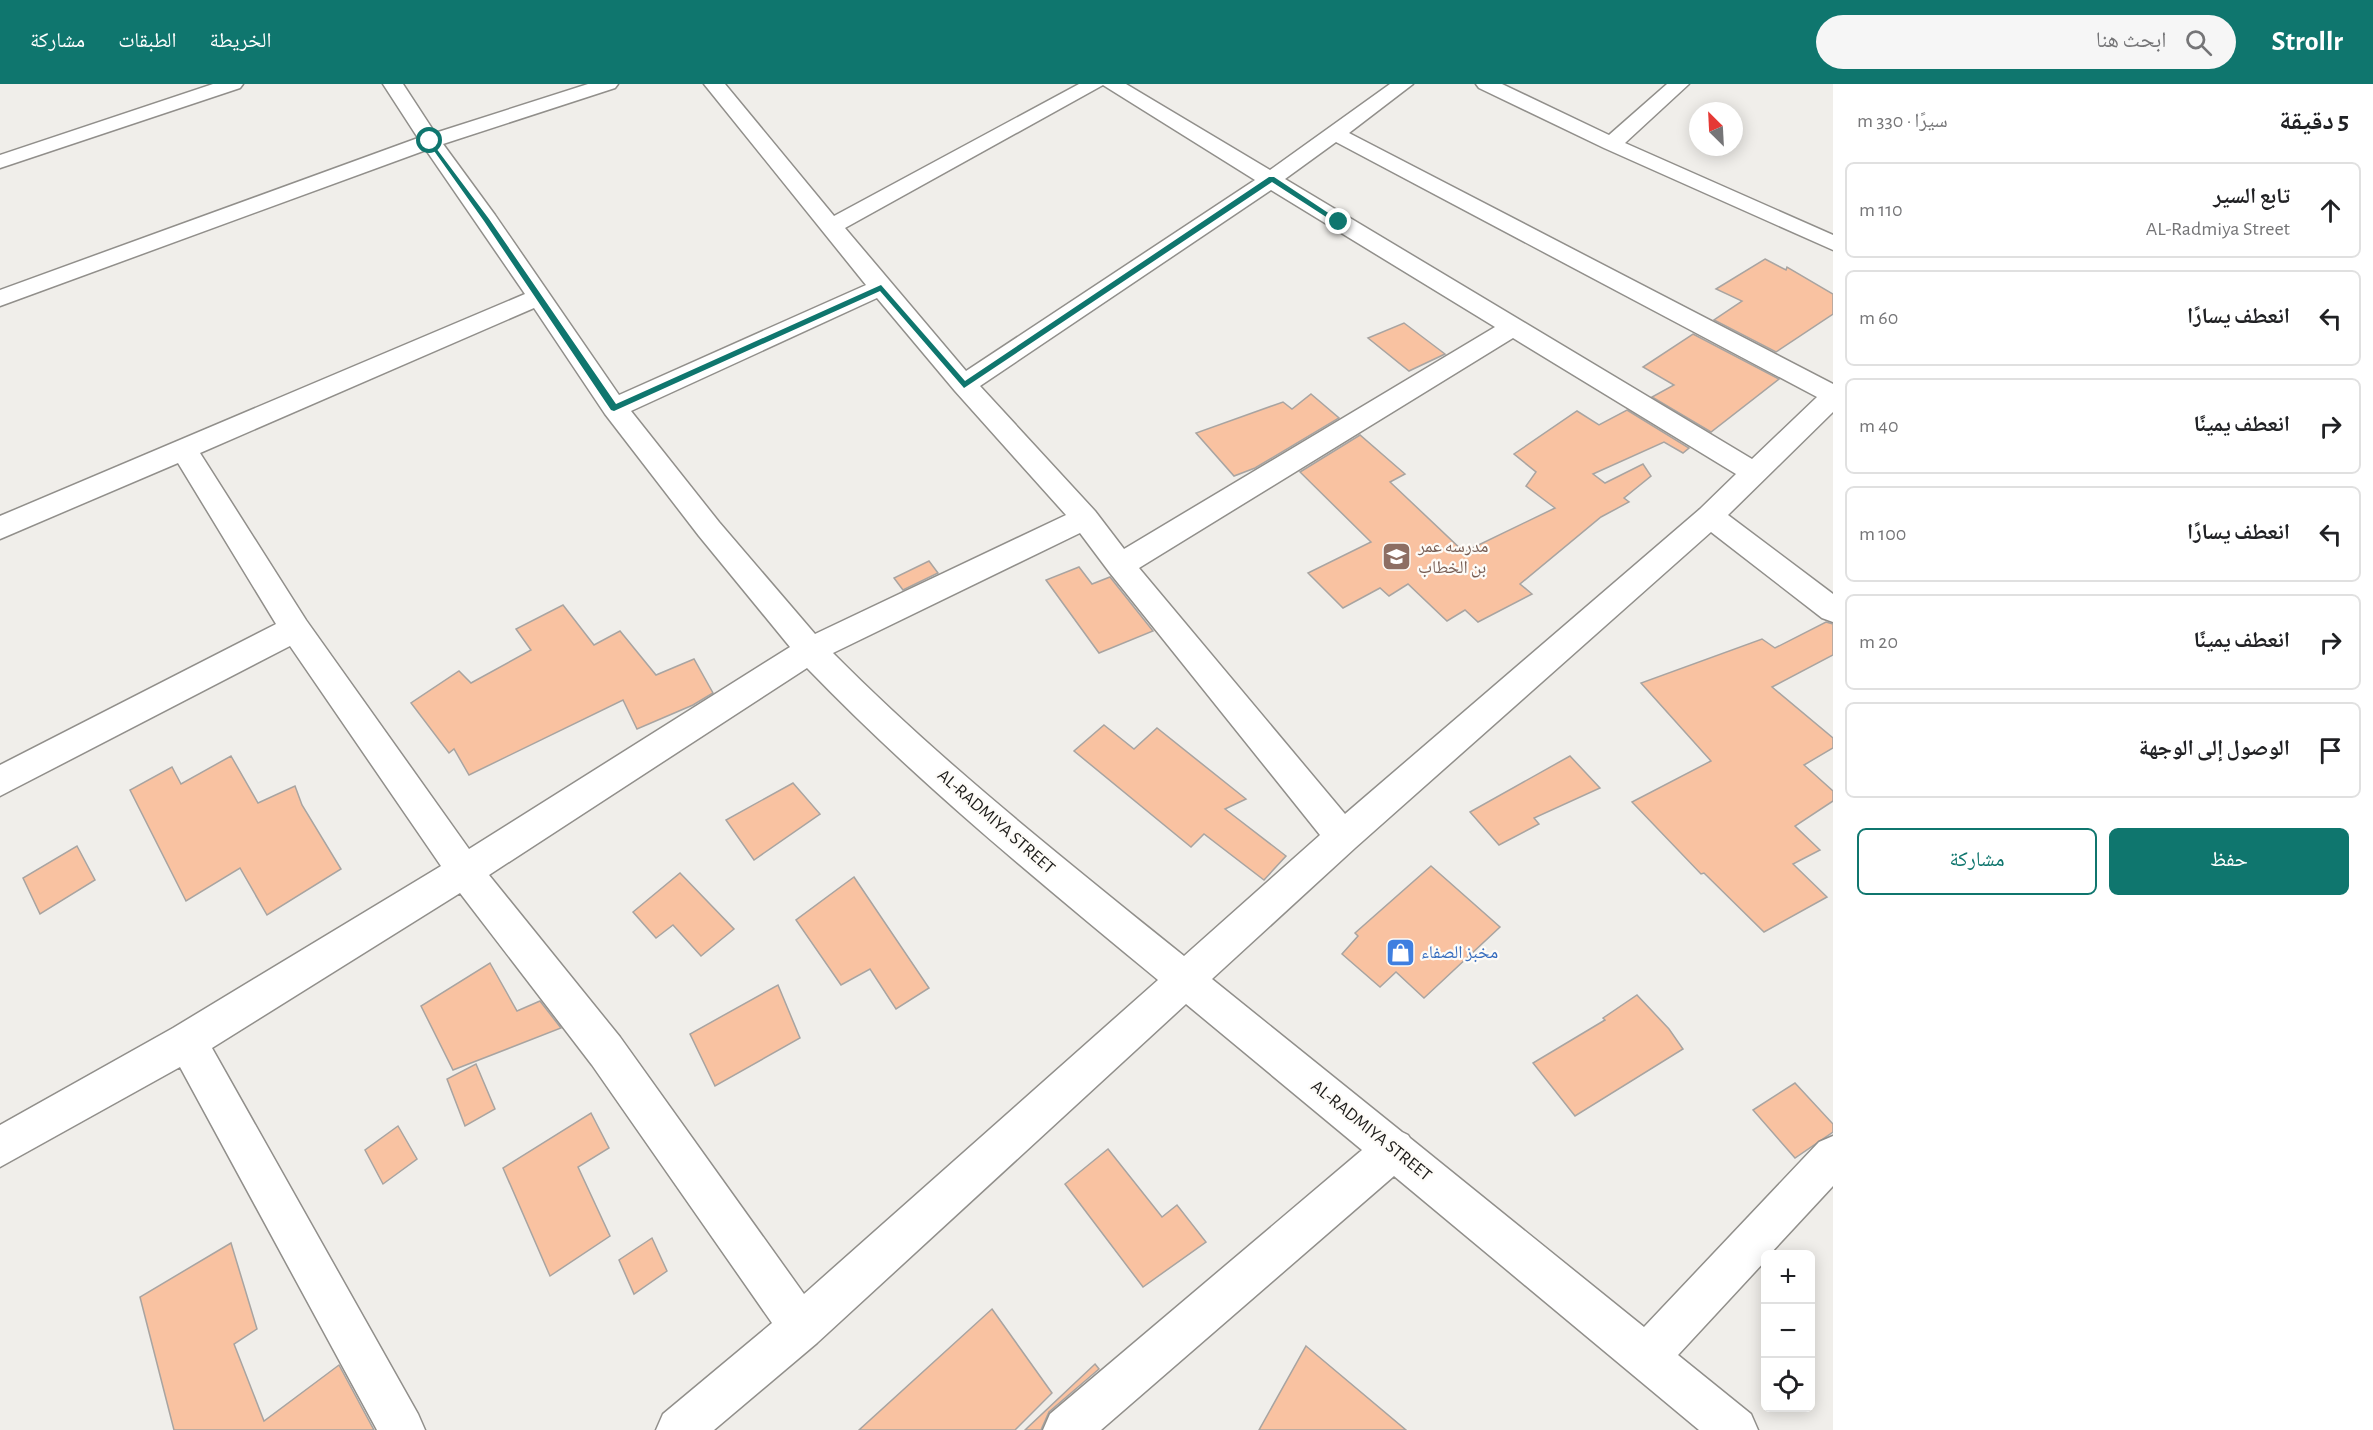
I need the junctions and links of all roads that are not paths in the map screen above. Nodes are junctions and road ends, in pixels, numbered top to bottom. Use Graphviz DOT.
graph roads {
  1 [pos="233,84"];
  2 [pos="393,84"];
  3 [pos="608,84"];
  4 [pos="714,84"];
  5 [pos="1094,84"];
  6 [pos="1112,84"];
  7 [pos="1403,84"];
  8 [pos="1486,84"];
  9 [pos="1679,84"];
  10 [pos="1336,134"];
  11 [pos="430,141"];
  12 [pos="1611,144"];
  13 [pos="0,162"];
  14 [pos="1272,179"];
  15 [pos="830,227"];
  16 [pos="1833,243"];
  17 [pos="881,287"];
  18 [pos="539,297"];
  19 [pos="0,298"];
  20 [pos="1515,326"];
  21 [pos="964,386"];
  22 [pos="1833,396"];
  23 [pos="614,408"];
  24 [pos="183,449"];
  25 [pos="1755,473"];
  26 [pos="1710,516"];
  27 [pos="1084,518"];
  28 [pos="0,528"];
  29 [pos="1120,566"];
  30 [pos="1833,610"];
  31 [pos="295,629"];
  32 [pos="810,650"];
  33 [pos="0,781"];
  34 [pos="1343,837"];
  35 [pos="464,871"];
  36 [pos="1185,980"];
  37 [pos="188,1042"];
  38 [pos="0,1147"];
  39 [pos="1394,1149"];
  40 [pos="1833,1156"];
  41 [pos="801,1327"];
  42 [pos="1647,1356"];
  43 [pos="402,1430"];
  44 [pos="679,1430"];
  45 [pos="1066,1430"];
  46 [pos="1735,1430"];
  1 -- 13 [label="street"];
  2 -- 11 [label="street, AL-RADMIYA STREET"];
  3 -- 11 [label="street"];
  4 -- 15 [label="street"];
  5 -- 15 [label="street"];
  6 -- 14 [label="street"];
  7 -- 10 [label="street"];
  8 -- 12 [label="street"];
  9 -- 12 [label="street"];
  10 -- 14 [label="street"];
  10 -- 22 [label="street"];
  11 -- 18 [label="street, AL-RADMIYA STREET"];
  11 -- 19 [label="street"];
  12 -- 16 [label="street"];
  14 -- 20 [label="street"];
  14 -- 21 [label="street"];
  15 -- 17 [label="street"];
  17 -- 21 [label="street"];
  17 -- 23 [label="street"];
  18 -- 23 [label="street, AL-RADMIYA STREET"];
  18 -- 24 [label="street"];
  20 -- 25 [label="street"];
  20 -- 29 [label="street"];
  21 -- 27 [label="street"];
  22 -- 25 [label="street"];
  23 -- 32 [label="street, AL-RADMIYA STREET"];
  24 -- 28 [label="street"];
  24 -- 31 [label="street"];
  25 -- 26 [label="street"];
  26 -- 30 [label="street"];
  26 -- 34 [label="street"];
  27 -- 29 [label="street"];
  27 -- 32 [label="street"];
  29 -- 34 [label="street"];
  31 -- 33 [label="street"];
  31 -- 35 [label="street"];
  32 -- 35 [label="street"];
  32 -- 36 [label="street, AL-RADMIYA STREET"];
  34 -- 36 [label="street"];
  35 -- 37 [label="street"];
  35 -- 41 [label="street"];
  36 -- 39 [label="street, AL-RADMIYA STREET"];
  36 -- 41 [label="street"];
  37 -- 38 [label="street"];
  37 -- 43 [label="street"];
  39 -- 42 [label="street, AL-RADMIYA STREET"];
  39 -- 45 [label="street"];
  40 -- 42 [label="street"];
  41 -- 44 [label="street"];
  42 -- 46 [label="street, AL-RADMIYA STREET"];
}
